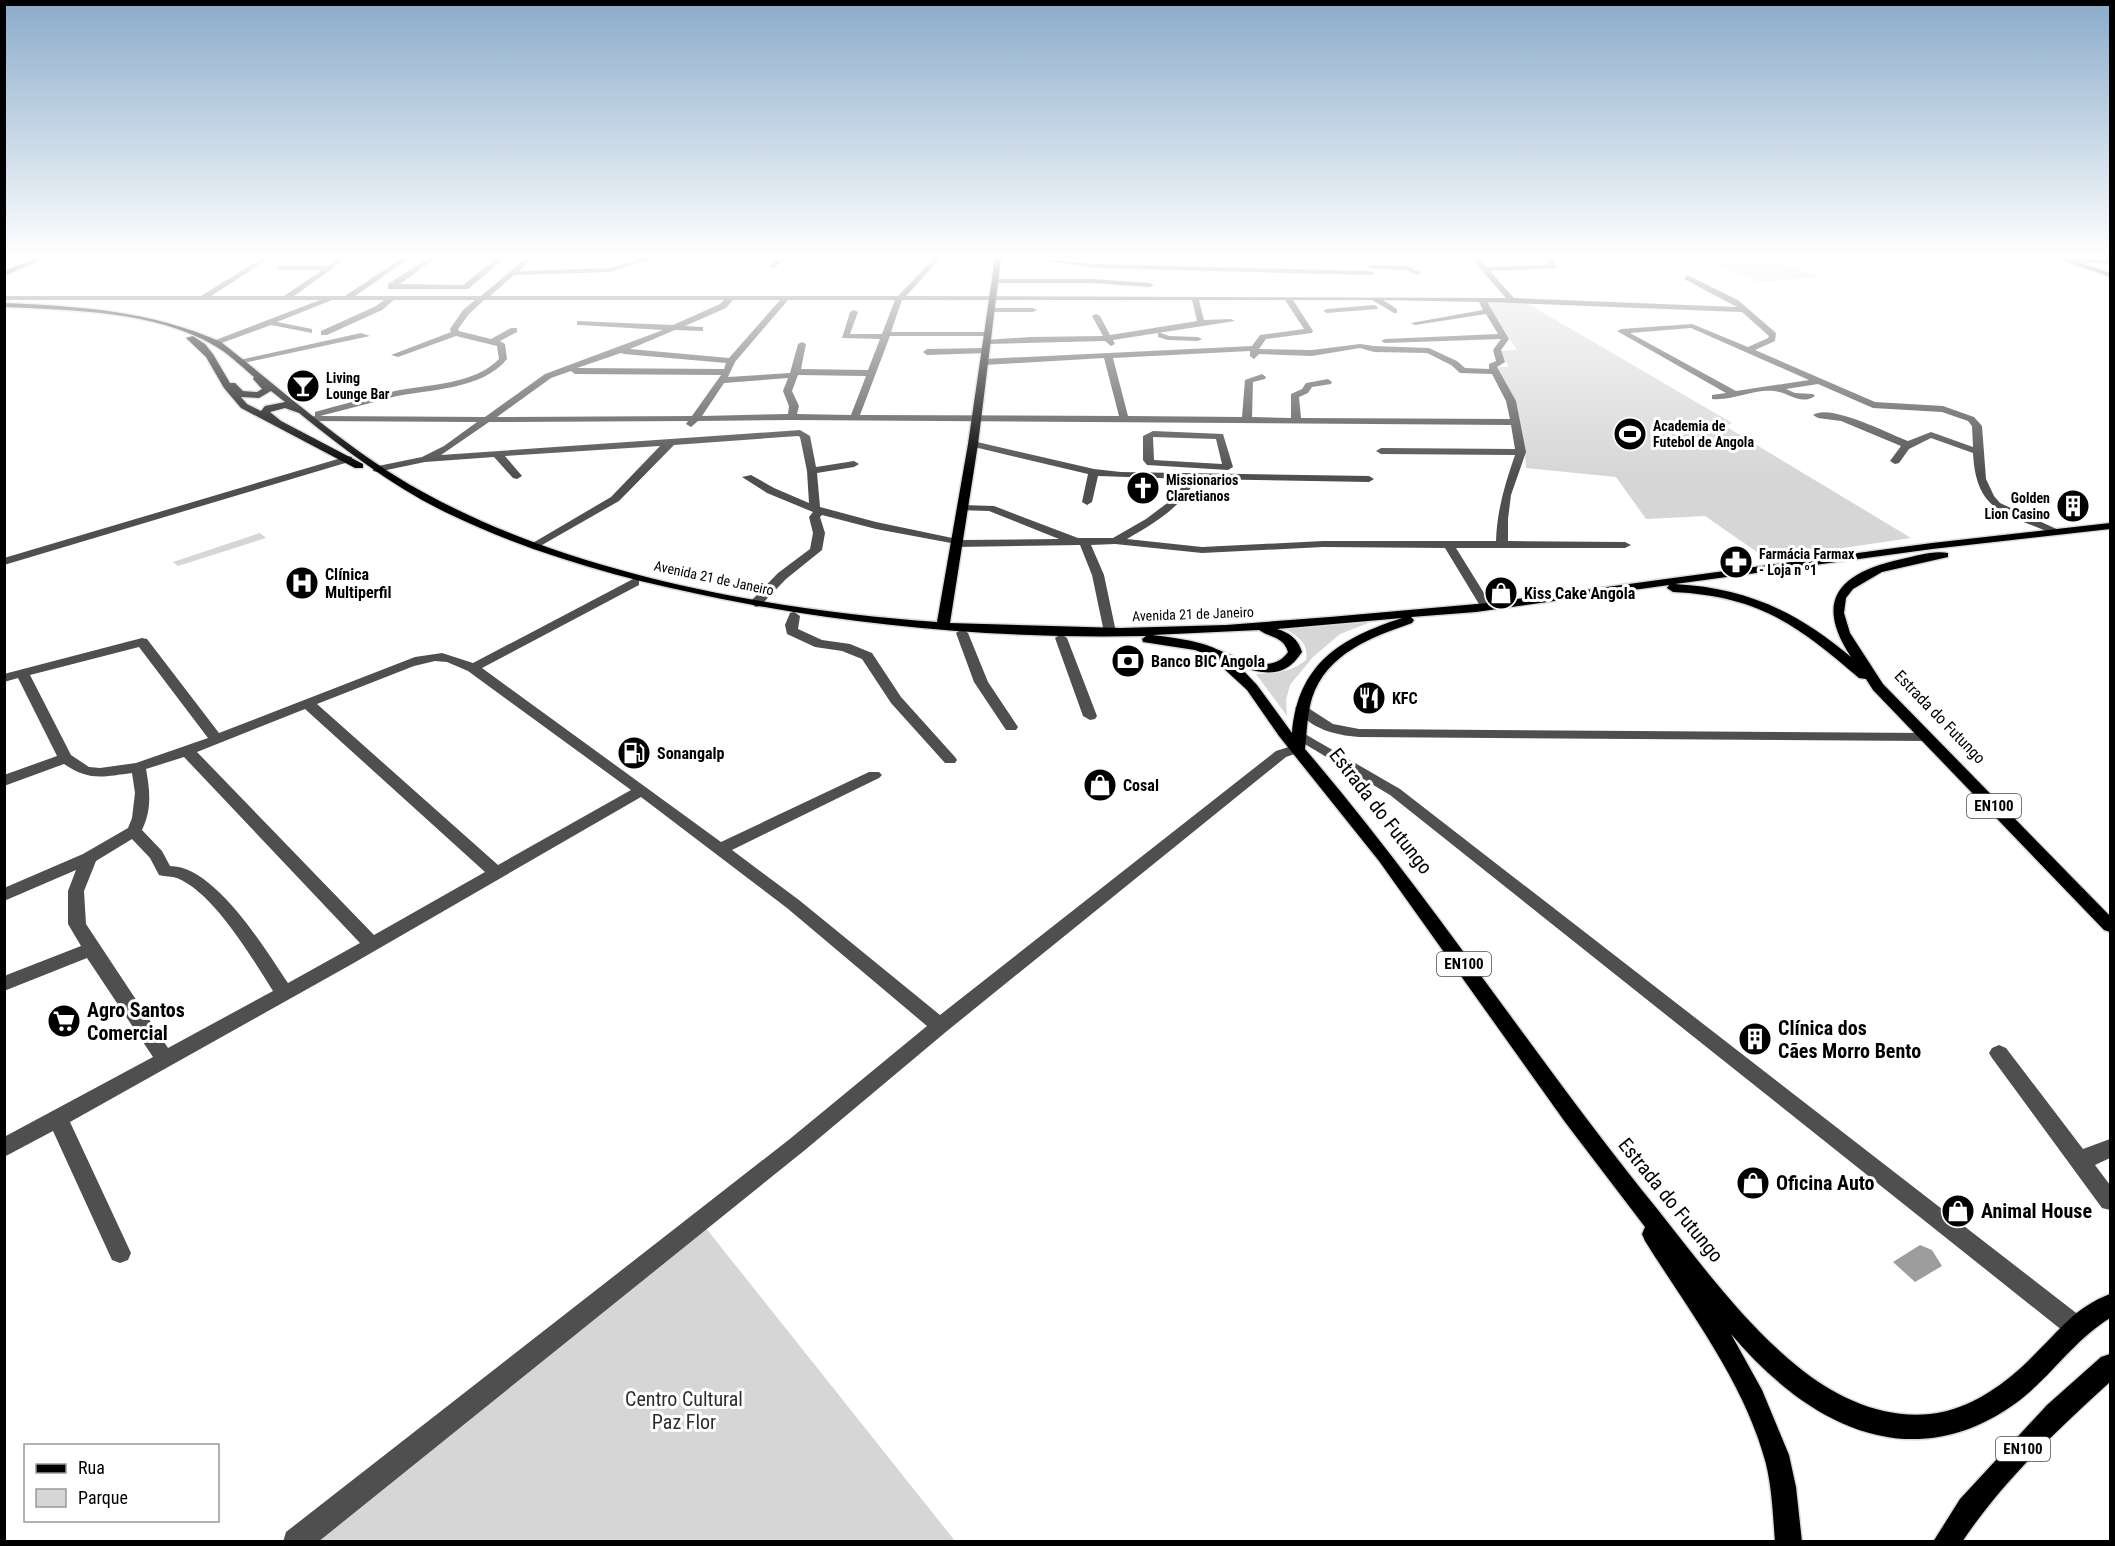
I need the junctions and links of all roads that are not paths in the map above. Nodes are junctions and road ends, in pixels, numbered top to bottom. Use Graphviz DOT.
graph roads {
  1 [pos="170,330"];
  2 [pos="177,330"];
  3 [pos="252,330"];
  4 [pos="305,330"];
  5 [pos="330,330"];
  6 [pos="514,330"];
  7 [pos="668,330"];
  8 [pos="757,330"];
  9 [pos="847,330"];
  10 [pos="888,330"];
  11 [pos="989,330"];
  12 [pos="1104,330"];
  13 [pos="1132,330"];
  14 [pos="1161,330"];
  15 [pos="1308,330"];
  16 [pos="1500,330"];
  17 [pos="1633,330"];
  18 [pos="1701,330"];
  19 [pos="1766,330"];
  20 [pos="309,331"];
  21 [pos="1157,331"];
  22 [pos="324,333"];
  23 [pos="455,333"];
  24 [pos="1134,334"];
  25 [pos="366,336"];
  26 [pos="886,336"];
  27 [pos="1504,336"];
  28 [pos="1109,338"];
  29 [pos="1198,339"];
  30 [pos="492,342"];
  31 [pos="216,343"];
  32 [pos="801,344"];
  33 [pos="987,348"];
  34 [pos="1369,348"];
  35 [pos="621,350"];
  36 [pos="1746,351"];
  37 [pos="927,352"];
  38 [pos="1255,352"];
  39 [pos="395,355"];
  40 [pos="1111,356"];
  41 [pos="731,361"];
  42 [pos="240,362"];
  43 [pos="218,369"];
  44 [pos="564,371"];
  45 [pos="1496,372"];
  46 [pos="870,373"];
  47 [pos="794,374"];
  48 [pos="725,376"];
  49 [pos="1262,377"];
  50 [pos="1328,382"];
  51 [pos="1816,382"];
  52 [pos="1776,388"];
  53 [pos="1735,394"];
  54 [pos="1810,396"];
  55 [pos="1715,397"];
  56 [pos="1338,407"];
  57 [pos="1818,414"];
  58 [pos="311,417"];
  59 [pos="792,417"];
  60 [pos="485,418"];
  61 [pos="695,418"];
  62 [pos="854,419"];
  63 [pos="975,419"];
  64 [pos="1124,420"];
  65 [pos="1186,420"];
  66 [pos="1247,420"];
  67 [pos="1296,420"];
  68 [pos="1340,420"];
  69 [pos="1516,422"];
  70 [pos="1184,434"];
  71 [pos="676,441"];
  72 [pos="972,444"];
  73 [pos="1908,444"];
  74 [pos="331,450"];
  75 [pos="1381,451"];
  76 [pos="1521,452"];
  77 [pos="1979,452"];
  78 [pos="348,453"];
  79 [pos="497,454"];
  80 [pos="425,459"];
  81 [pos="1895,461"];
  82 [pos="854,464"];
  83 [pos="377,469"];
  84 [pos="813,471"];
  85 [pos="1094,472"];
  86 [pos="517,476"];
  87 [pos="747,477"];
  88 [pos="1192,478"];
  89 [pos="1369,479"];
  90 [pos="1087,502"];
  91 [pos="962,508"];
  92 [pos="817,509"];
  93 [pos="2110,526"];
  94 [pos="2057,532"];
  95 [pos="2110,534"];
  96 [pos="1115,541"];
  97 [pos="956,543"];
  98 [pos="1081,543"];
  99 [pos="1448,544"];
  100 [pos="1502,544"];
  101 [pos="1625,545"];
  102 [pos="535,546"];
  103 [pos="4,562"];
  104 [pos="634,582"];
  105 [pos="1560,597"];
  106 [pos="756,603"];
  107 [pos="1486,606"];
  108 [pos="794,616"];
  109 [pos="943,626"];
  110 [pos="1110,632"];
  111 [pos="962,633"];
  112 [pos="1181,637"];
  113 [pos="1061,638"];
  114 [pos="473,668"];
  115 [pos="22,673"];
  116 [pos="4,678"];
  117 [pos="1878,687"];
  118 [pos="307,703"];
  119 [pos="1302,708"];
  120 [pos="1090,716"];
  121 [pos="1011,728"];
  122 [pos="1927,736"];
  123 [pos="216,739"];
  124 [pos="1298,741"];
  125 [pos="187,751"];
  126 [pos="65,758"];
  127 [pos="950,760"];
  128 [pos="138,767"];
  129 [pos="874,775"];
  130 [pos="4,781"];
  131 [pos="642,790"];
  132 [pos="134,831"];
  133 [pos="720,849"];
  134 [pos="89,858"];
  135 [pos="495,872"];
  136 [pos="4,895"];
  137 [pos="2110,926"];
  138 [pos="372,944"];
  139 [pos="91,949"];
  140 [pos="4,984"];
  141 [pos="284,992"];
  142 [pos="939,1026"];
  143 [pos="1999,1053"];
  144 [pos="164,1058"];
  145 [pos="58,1119"];
  146 [pos="4,1148"];
  147 [pos="2110,1148"];
  148 [pos="2079,1158"];
  149 [pos="1623,1185"];
  150 [pos="2110,1201"];
  151 [pos="120,1253"];
  152 [pos="2110,1305"];
  153 [pos="2076,1327"];
  154 [pos="2107,1375"];
  155 [pos="296,1542"];
  156 [pos="1789,1542"];
  157 [pos="1946,1542"];
  1 -- 43 [label="main road, Avenida 21 de Janeiro"];
  2 -- 31 [label="main road, Avenida 21 de Janeiro"];
  3 -- 31 [label="street"];
  4 -- 20 [label="street"];
  5 -- 22 [label="street"];
  6 -- 30 [label="street"];
  7 -- 35 [label="street"];
  8 -- 41 [label="street"];
  9 -- 26 [label="street"];
  10 -- 26 [label="street"];
  11 -- 33 [label="main road"];
  12 -- 28 [label="street"];
  13 -- 24 [label="street"];
  14 -- 21 [label="street"];
  15 -- 38 [label="street"];
  16 -- 27 [label="street"];
  17 -- 53 [label="street"];
  18 -- 36 [label="street"];
  19 -- 36 [label="street"];
  21 -- 24 [label="street"];
  21 -- 29 [label="street"];
  23 -- 30 [label="street"];
  23 -- 39 [label="street"];
  24 -- 28 [label="street"];
  25 -- 42 [label="street"];
  26 -- 33 [label="street"];
  26 -- 46 [label="street"];
  27 -- 34 [label="street"];
  27 -- 45 [label="street"];
  28 -- 33 [label="street"];
  28 -- 40 [label="street"];
  30 -- 58 [label="street"];
  31 -- 42 [label="main road, Avenida 21 de Janeiro"];
  32 -- 47 [label="street"];
  33 -- 37 [label="street"];
  33 -- 40 [label="street"];
  33 -- 63 [label="main road"];
  34 -- 38 [label="street"];
  34 -- 45 [label="street"];
  35 -- 41 [label="street"];
  35 -- 44 [label="street"];
  36 -- 51 [label="street"];
  38 -- 40 [label="street"];
  40 -- 64 [label="street"];
  41 -- 48 [label="street"];
  42 -- 43 [label="main road"];
  42 -- 58 [label="main road, Avenida 21 de Janeiro"];
  43 -- 74 [label="main road, Avenida 21 de Janeiro"];
  44 -- 48 [label="street"];
  44 -- 60 [label="street"];
  45 -- 69 [label="street"];
  46 -- 47 [label="street"];
  46 -- 62 [label="street"];
  47 -- 48 [label="street"];
  47 -- 59 [label="street"];
  48 -- 61 [label="street"];
  49 -- 66 [label="street"];
  50 -- 67 [label="street"];
  51 -- 52 [label="street"];
  51 -- 77 [label="street"];
  52 -- 53 [label="street"];
  52 -- 54 [label="street"];
  53 -- 55 [label="street"];
  56 -- 68 [label="street"];
  57 -- 73 [label="street"];
  58 -- 60 [label="street"];
  58 -- 78 [label="main road, Avenida 21 de Janeiro"];
  59 -- 61 [label="street"];
  59 -- 62 [label="street"];
  60 -- 61 [label="street"];
  60 -- 80 [label="street"];
  61 -- 71 [label="street"];
  62 -- 63 [label="street"];
  63 -- 64 [label="street"];
  63 -- 72 [label="main road"];
  64 -- 65 [label="street"];
  65 -- 66 [label="street"];
  65 -- 70 [label="street"];
  66 -- 67 [label="street"];
  67 -- 68 [label="street"];
  68 -- 69 [label="street"];
  69 -- 76 [label="street"];
  70 -- 70 [label="street"];
  71 -- 79 [label="street"];
  71 -- 84 [label="street"];
  71 -- 102 [label="street"];
  72 -- 85 [label="street"];
  72 -- 91 [label="main road"];
  73 -- 77 [label="street"];
  73 -- 81 [label="street"];
  74 -- 78 [label="main road, Avenida 21 de Janeiro"];
  74 -- 78 [label="main road"];
  75 -- 76 [label="street"];
  76 -- 100 [label="street"];
  77 -- 94 [label="street"];
  78 -- 83 [label="main road, Avenida 21 de Janeiro"];
  78 -- 103 [label="street"];
  78 -- 104 [label="main road, Avenida 21 de Janeiro"];
  79 -- 80 [label="street"];
  79 -- 86 [label="street"];
  80 -- 83 [label="street"];
  82 -- 84 [label="street"];
  83 -- 102 [label="main road, Avenida 21 de Janeiro"];
  84 -- 92 [label="street"];
  85 -- 88 [label="street"];
  85 -- 90 [label="street"];
  87 -- 92 [label="street"];
  88 -- 89 [label="street"];
  88 -- 96 [label="street"];
  91 -- 97 [label="main road"];
  91 -- 98 [label="street"];
  92 -- 97 [label="street"];
  92 -- 106 [label="street"];
  93 -- 94 [label="main road"];
  94 -- 105 [label="main road"];
  95 -- 117 [label="main road, Estrada do Futungo / EN100"];
  96 -- 98 [label="street"];
  96 -- 99 [label="street"];
  97 -- 98 [label="street"];
  97 -- 109 [label="main road"];
  98 -- 110 [label="street"];
  99 -- 100 [label="street"];
  99 -- 107 [label="street"];
  100 -- 101 [label="street"];
  102 -- 106 [label="main road, Avenida 21 de Janeiro"];
  104 -- 108 [label="main road, Avenida 21 de Janeiro"];
  104 -- 114 [label="street"];
  105 -- 107 [label="main road"];
  105 -- 117 [label="main road"];
  106 -- 109 [label="main road, Avenida 21 de Janeiro"];
  107 -- 112 [label="main road, Avenida 21 de Janeiro"];
  107 -- 119 [label="main road"];
  108 -- 111 [label="main road, Avenida 21 de Janeiro"];
  108 -- 127 [label="street"];
  109 -- 110 [label="main road, Avenida 21 de Janeiro"];
  110 -- 112 [label="main road, Avenida 21 de Janeiro"];
  111 -- 113 [label="main road, Avenida 21 de Janeiro"];
  111 -- 121 [label="street"];
  112 -- 112 [label="main road"];
  112 -- 113 [label="main road, Avenida 21 de Janeiro"];
  112 -- 124 [label="main road, Estrada do Futungo"];
  113 -- 120 [label="street"];
  114 -- 118 [label="street"];
  114 -- 131 [label="street"];
  115 -- 116 [label="street"];
  115 -- 123 [label="street"];
  115 -- 126 [label="street"];
  117 -- 122 [label="main road, Estrada do Futungo / EN100"];
  118 -- 123 [label="street"];
  118 -- 135 [label="street"];
  119 -- 122 [label="street"];
  119 -- 124 [label="main road"];
  122 -- 137 [label="main road, Estrada do Futungo / EN100"];
  123 -- 125 [label="street"];
  124 -- 142 [label="street"];
  124 -- 149 [label="main road, Estrada do Futungo / EN100"];
  124 -- 153 [label="street"];
  125 -- 128 [label="street"];
  125 -- 138 [label="street"];
  126 -- 128 [label="street"];
  126 -- 130 [label="street"];
  128 -- 132 [label="street"];
  129 -- 133 [label="street"];
  131 -- 133 [label="street"];
  131 -- 135 [label="street"];
  132 -- 134 [label="street"];
  132 -- 141 [label="street"];
  133 -- 142 [label="street"];
  134 -- 136 [label="street"];
  134 -- 139 [label="street"];
  135 -- 138 [label="street"];
  138 -- 141 [label="street"];
  139 -- 140 [label="street"];
  139 -- 144 [label="street"];
  141 -- 144 [label="street"];
  142 -- 155 [label="street"];
  143 -- 148 [label="street"];
  144 -- 145 [label="street"];
  145 -- 146 [label="street"];
  145 -- 151 [label="street"];
  147 -- 148 [label="street"];
  148 -- 150 [label="street"];
  149 -- 153 [label="main road, Estrada do Futungo"];
  149 -- 156 [label="main road, EN100"];
  152 -- 153 [label="main road, Estrada do Futungo"];
  154 -- 157 [label="main road, EN100"];
}
